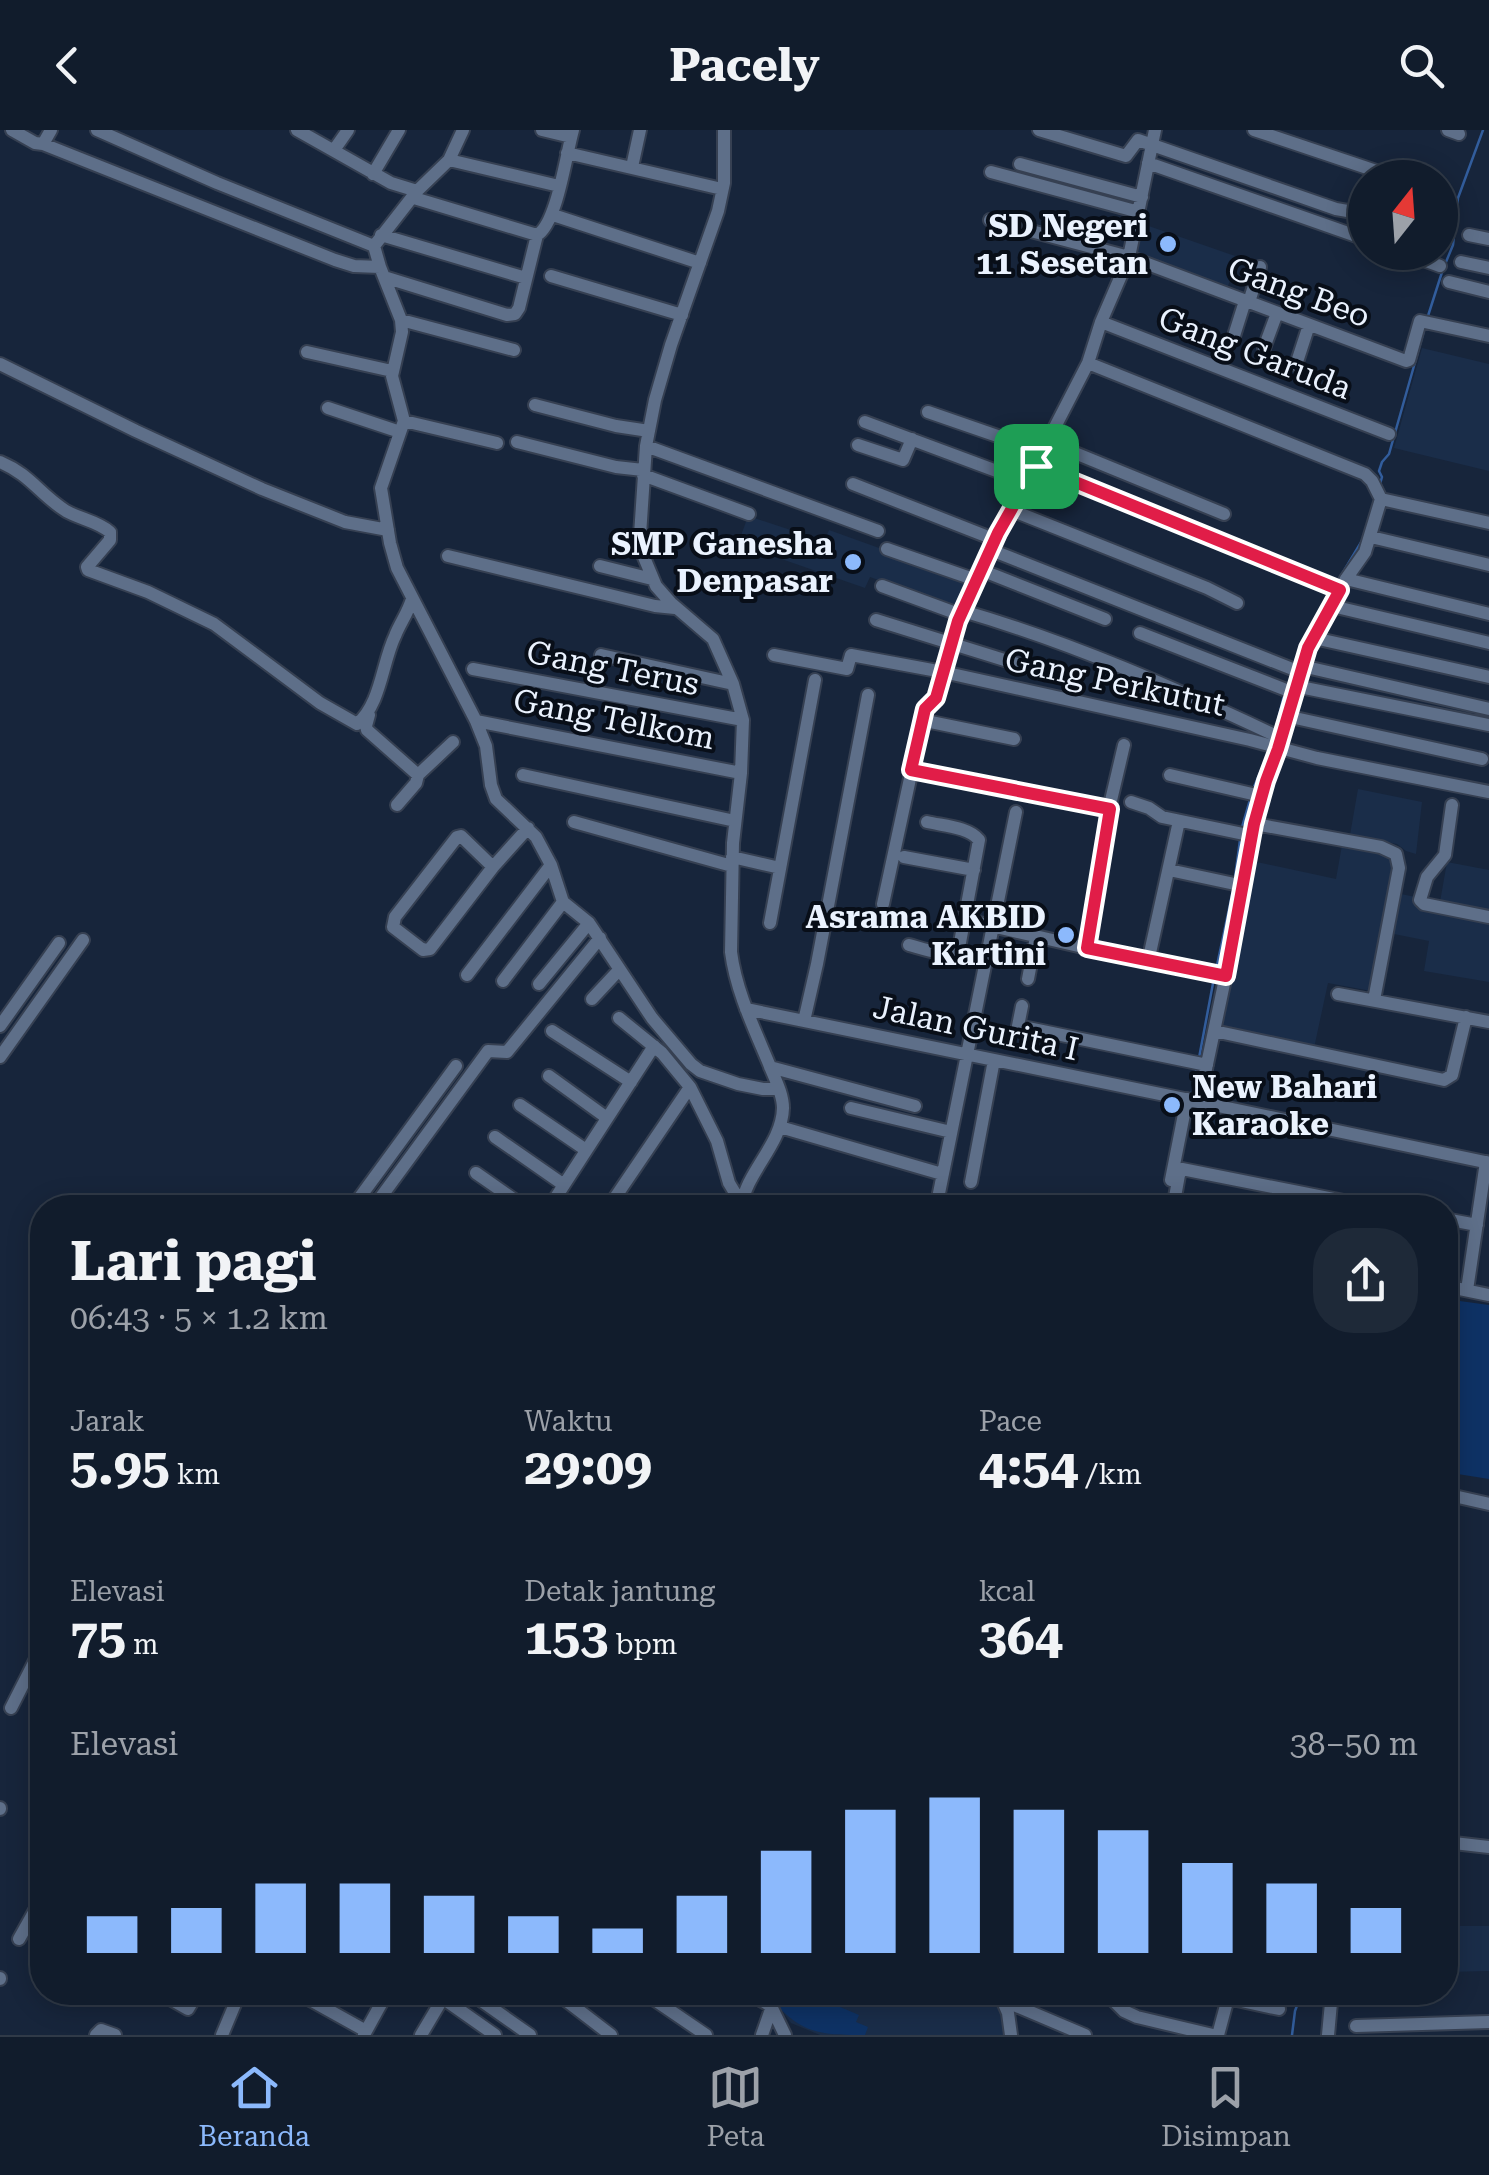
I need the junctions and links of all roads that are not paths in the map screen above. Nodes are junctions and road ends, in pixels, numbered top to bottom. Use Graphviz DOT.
graph roads {
  1 [pos="12,130"];
  2 [pos="51,130"];
  3 [pos="97,130"];
  4 [pos="296,130"];
  5 [pos="348,130"];
  6 [pos="399,130"];
  7 [pos="463,130"];
  8 [pos="542,130"];
  9 [pos="640,130"];
  10 [pos="724,130"];
  11 [pos="1039,130"];
  12 [pos="1155,130"];
  13 [pos="1254,130"];
  14 [pos="572,133"];
  15 [pos="43,144"];
  16 [pos="1152,145"];
  17 [pos="334,150"];
  18 [pos="567,153"];
  19 [pos="449,160"];
  20 [pos="1148,162"];
  21 [pos="1348,162"];
  22 [pos="1020,164"];
  23 [pos="632,167"];
  24 [pos="991,172"];
  25 [pos="373,174"];
  26 [pos="559,186"];
  27 [pos="722,190"];
  28 [pos="412,192"];
  29 [pos="1142,197"];
  30 [pos="1348,211"];
  31 [pos="1138,212"];
  32 [pos="553,216"];
  33 [pos="990,220"];
  34 [pos="1348,234"];
  35 [pos="537,235"];
  36 [pos="1469,235"];
  37 [pos="1489,239"];
  38 [pos="378,241"];
  39 [pos="1130,257"];
  40 [pos="1461,262"];
  41 [pos="700,263"];
  42 [pos="1260,267"];
  43 [pos="1489,268"];
  44 [pos="382,272"];
  45 [pos="552,276"];
  46 [pos="526,278"];
  47 [pos="1449,282"];
  48 [pos="1489,292"];
  49 [pos="1247,302"];
  50 [pos="1277,313"];
  51 [pos="682,315"];
  52 [pos="401,320"];
  53 [pos="1101,322"];
  54 [pos="1309,325"];
  55 [pos="1489,336"];
  56 [pos="1233,339"];
  57 [pos="1264,348"];
  58 [pos="514,350"];
  59 [pos="307,352"];
  60 [pos="1088,363"];
  61 [pos="0,364"];
  62 [pos="1296,365"];
  63 [pos="388,370"];
  64 [pos="535,405"];
  65 [pos="328,408"];
  66 [pos="928,412"];
  67 [pos="865,422"];
  68 [pos="402,427"];
  69 [pos="649,431"];
  70 [pos="1389,434"];
  71 [pos="912,439"];
  72 [pos="517,442"];
  73 [pos="497,443"];
  74 [pos="858,444"];
  75 [pos="646,446"];
  76 [pos="1046,447"];
  77 [pos="0,462"];
  78 [pos="1036,466"];
  79 [pos="643,473"];
  80 [pos="1026,482"];
  81 [pos="853,484"];
  82 [pos="1379,495"];
  83 [pos="1011,510"];
  84 [pos="749,514"];
  85 [pos="1224,514"];
  86 [pos="1489,523"];
  87 [pos="388,530"];
  88 [pos="878,531"];
  89 [pos="1371,538"];
  90 [pos="993,545"];
  91 [pos="887,549"];
  92 [pos="448,556"];
  93 [pos="1489,565"];
  94 [pos="600,566"];
  95 [pos="978,575"];
  96 [pos="652,579"];
  97 [pos="882,586"];
  98 [pos="1337,586"];
  99 [pos="1234,601"];
  100 [pos="1332,606"];
  101 [pos="409,608"];
  102 [pos="677,608"];
  103 [pos="962,613"];
  104 [pos="1489,614"];
  105 [pos="876,620"];
  106 [pos="1105,620"];
  107 [pos="422,628"];
  108 [pos="1140,632"];
  109 [pos="1314,638"];
  110 [pos="1489,643"];
  111 [pos="950,645"];
  112 [pos="774,654"];
  113 [pos="601,655"];
  114 [pos="1027,667"];
  115 [pos="1297,668"];
  116 [pos="474,669"];
  117 [pos="943,672"];
  118 [pos="1489,676"];
  119 [pos="815,680"];
  120 [pos="733,684"];
  121 [pos="1291,690"];
  122 [pos="868,695"];
  123 [pos="1489,709"];
  124 [pos="1286,716"];
  125 [pos="743,720"];
  126 [pos="922,720"];
  127 [pos="476,721"];
  128 [pos="1489,724"];
  129 [pos="1014,739"];
  130 [pos="453,742"];
  131 [pos="1124,745"];
  132 [pos="1275,745"];
  133 [pos="1482,759"];
  134 [pos="911,770"];
  135 [pos="741,773"];
  136 [pos="418,774"];
  137 [pos="523,775"];
  138 [pos="1170,775"];
  139 [pos="1489,792"];
  140 [pos="1255,795"];
  141 [pos="1131,802"];
  142 [pos="397,805"];
  143 [pos="1452,805"];
  144 [pos="1110,809"];
  145 [pos="1016,812"];
  146 [pos="735,820"];
  147 [pos="1179,821"];
  148 [pos="574,822"];
  149 [pos="927,822"];
  150 [pos="528,828"];
  151 [pos="1249,833"];
  152 [pos="904,857"];
  153 [pos="732,862"];
  154 [pos="552,865"];
  155 [pos="493,867"];
  156 [pos="780,868"];
  157 [pos="974,870"];
  158 [pos="1168,870"];
  159 [pos="1238,885"];
  160 [pos="563,902"];
  161 [pos="883,904"];
  162 [pos="1489,916"];
  163 [pos="966,920"];
  164 [pos="589,923"];
  165 [pos="770,923"];
  166 [pos="992,926"];
  167 [pos="1036,936"];
  168 [pos="600,938"];
  169 [pos="83,940"];
  170 [pos="59,943"];
  171 [pos="908,945"];
  172 [pos="1087,948"];
  173 [pos="1148,962"];
  174 [pos="619,970"];
  175 [pos="467,975"];
  176 [pos="1219,975"];
  177 [pos="1028,979"];
  178 [pos="503,981"];
  179 [pos="539,984"];
  180 [pos="1338,994"];
  181 [pos="592,999"];
  182 [pos="1374,1000"];
  183 [pos="1022,1006"];
  184 [pos="746,1009"];
  185 [pos="1466,1017"];
  186 [pos="618,1018"];
  187 [pos="804,1021"];
  188 [pos="1489,1022"];
  189 [pos="0,1026"];
  190 [pos="552,1031"];
  191 [pos="1214,1031"];
  192 [pos="654,1046"];
  193 [pos="504,1052"];
  194 [pos="966,1054"];
  195 [pos="0,1057"];
  196 [pos="994,1060"];
  197 [pos="519,1063"];
  198 [pos="1201,1064"];
  199 [pos="456,1066"];
  200 [pos="770,1067"];
  201 [pos="549,1076"];
  202 [pos="630,1082"];
  203 [pos="690,1086"];
  204 [pos="779,1089"];
  205 [pos="1192,1100"];
  206 [pos="520,1105"];
  207 [pos="915,1106"];
  208 [pos="851,1108"];
  209 [pos="607,1118"];
  210 [pos="780,1128"];
  211 [pos="951,1132"];
  212 [pos="495,1138"];
  213 [pos="586,1150"];
  214 [pos="1488,1163"];
  215 [pos="476,1173"];
  216 [pos="942,1174"];
  217 [pos="971,1182"];
  218 [pos="1174,1182"];
  219 [pos="564,1185"];
  220 [pos="362,1195"];
  221 [pos="383,1195"];
  222 [pos="507,1195"];
  223 [pos="557,1195"];
  224 [pos="617,1195"];
  225 [pos="736,1195"];
  226 [pos="744,1195"];
  227 [pos="938,1195"];
  228 [pos="1172,1195"];
  229 [pos="1315,1195"];
  230 [pos="1458,1221"];
  231 [pos="1477,1225"];
  232 [pos="1458,1288"];
  233 [pos="1467,1290"];
  234 [pos="1489,1295"];
  235 [pos="1458,1497"];
  236 [pos="1489,1504"];
  237 [pos="30,1670"];
  238 [pos="10,1708"];
  239 [pos="1458,1843"];
  240 [pos="1489,1847"];
  241 [pos="30,1919"];
  242 [pos="19,1939"];
  243 [pos="235,2005"];
  244 [pos="318,2005"];
  245 [pos="380,2005"];
  246 [pos="434,2005"];
  247 [pos="452,2005"];
  248 [pos="487,2005"];
  249 [pos="572,2005"];
  250 [pos="662,2005"];
  251 [pos="772,2005"];
  252 [pos="776,2005"];
  253 [pos="1006,2005"];
  254 [pos="1014,2005"];
  255 [pos="1118,2005"];
  256 [pos="1226,2005"];
  257 [pos="1260,2005"];
  258 [pos="1331,2005"];
  259 [pos="1279,2009"];
  260 [pos="1489,2022"];
  261 [pos="1356,2026"];
  262 [pos="365,2033"];
  263 [pos="424,2034"];
  264 [pos="222,2035"];
  265 [pos="495,2035"];
  266 [pos="530,2035"];
  267 [pos="611,2035"];
  268 [pos="706,2035"];
  269 [pos="762,2035"];
  270 [pos="785,2035"];
  271 [pos="1012,2035"];
  272 [pos="1085,2035"];
  273 [pos="1216,2035"];
  274 [pos="1328,2035"];
  1 -- 15 [label="street"];
  2 -- 15 [label="street"];
  3 -- 38 [label="street"];
  4 -- 17 [label="street"];
  5 -- 17 [label="street"];
  6 -- 25 [label="street"];
  7 -- 19 [label="street"];
  8 -- 14 [label="street"];
  9 -- 23 [label="street"];
  10 -- 27 [label="street"];
  11 -- 16 [label="street"];
  12 -- 16 [label="street"];
  13 -- 21 [label="street"];
  14 -- 18 [label="street"];
  15 -- 44 [label="street"];
  16 -- 20 [label="street"];
  16 -- 30 [label="street"];
  17 -- 25 [label="street"];
  18 -- 23 [label="street"];
  18 -- 26 [label="street"];
  19 -- 26 [label="street"];
  19 -- 28 [label="street"];
  20 -- 29 [label="street"];
  20 -- 34 [label="street"];
  22 -- 29 [label="street"];
  23 -- 27 [label="street"];
  24 -- 31 [label="street"];
  25 -- 28 [label="street"];
  26 -- 32 [label="street"];
  27 -- 41 [label="street"];
  28 -- 35 [label="street"];
  28 -- 38 [label="street"];
  29 -- 31 [label="street"];
  31 -- 39 [label="street"];
  32 -- 35 [label="street"];
  32 -- 41 [label="street"];
  33 -- 39 [label="street, Gang Beo"];
  35 -- 46 [label="street"];
  36 -- 37 [label="street"];
  38 -- 44 [label="street"];
  38 -- 46 [label="street"];
  39 -- 49 [label="street, Gang Beo"];
  39 -- 53 [label="street"];
  40 -- 43 [label="street"];
  41 -- 51 [label="street"];
  42 -- 49 [label="street"];
  44 -- 46 [label="street"];
  44 -- 52 [label="street"];
  45 -- 51 [label="street"];
  47 -- 48 [label="street"];
  49 -- 50 [label="street, Gang Beo"];
  49 -- 56 [label="street"];
  50 -- 54 [label="street, Gang Beo"];
  50 -- 57 [label="street"];
  51 -- 69 [label="street"];
  52 -- 58 [label="street"];
  52 -- 63 [label="street"];
  53 -- 60 [label="street"];
  53 -- 70 [label="street, Gang Garuda"];
  54 -- 55 [label="street, Gang Beo"];
  54 -- 62 [label="street"];
  59 -- 63 [label="street"];
  60 -- 76 [label="street"];
  60 -- 82 [label="street"];
  61 -- 87 [label="street"];
  63 -- 68 [label="street"];
  64 -- 69 [label="street"];
  65 -- 68 [label="street"];
  66 -- 76 [label="street"];
  67 -- 71 [label="street"];
  68 -- 73 [label="street"];
  68 -- 87 [label="street"];
  69 -- 75 [label="street"];
  71 -- 74 [label="street"];
  71 -- 80 [label="street"];
  72 -- 79 [label="street"];
  75 -- 79 [label="street"];
  75 -- 88 [label="street"];
  76 -- 78 [label="street"];
  76 -- 85 [label="street"];
  77 -- 101 [label="street"];
  78 -- 80 [label="street"];
  78 -- 98 [label="street"];
  79 -- 84 [label="street"];
  79 -- 96 [label="street"];
  80 -- 83 [label="street"];
  81 -- 90 [label="street"];
  82 -- 86 [label="street"];
  82 -- 89 [label="street"];
  83 -- 90 [label="street"];
  83 -- 99 [label="street"];
  87 -- 101 [label="street"];
  89 -- 93 [label="street"];
  89 -- 98 [label="street"];
  90 -- 95 [label="street"];
  90 -- 115 [label="street"];
  91 -- 95 [label="street"];
  92 -- 102 [label="street"];
  94 -- 96 [label="street"];
  95 -- 103 [label="street"];
  95 -- 106 [label="street"];
  96 -- 102 [label="street"];
  97 -- 103 [label="street"];
  98 -- 100 [label="street"];
  98 -- 104 [label="street"];
  100 -- 109 [label="street"];
  100 -- 110 [label="street"];
  101 -- 107 [label="street"];
  102 -- 120 [label="street"];
  103 -- 111 [label="street"];
  103 -- 132 [label="street"];
  105 -- 111 [label="street"];
  107 -- 127 [label="street"];
  107 -- 136 [label="street"];
  108 -- 121 [label="street"];
  109 -- 115 [label="street"];
  109 -- 118 [label="street"];
  111 -- 114 [label="street"];
  111 -- 117 [label="street"];
  112 -- 117 [label="street, Gang Perkutut"];
  113 -- 120 [label="street"];
  115 -- 121 [label="street"];
  115 -- 123 [label="street"];
  116 -- 125 [label="street, Gang Terus"];
  117 -- 126 [label="street"];
  117 -- 132 [label="street, Gang Perkutut"];
  119 -- 156 [label="street"];
  120 -- 125 [label="street"];
  121 -- 124 [label="street"];
  121 -- 128 [label="street"];
  122 -- 187 [label="street"];
  124 -- 132 [label="street"];
  124 -- 133 [label="street"];
  125 -- 135 [label="street"];
  126 -- 129 [label="street"];
  126 -- 134 [label="street"];
  127 -- 135 [label="street, Gang Telkom"];
  127 -- 150 [label="street"];
  130 -- 136 [label="street"];
  131 -- 144 [label="street"];
  132 -- 139 [label="street"];
  132 -- 140 [label="street"];
  134 -- 144 [label="street"];
  134 -- 161 [label="street"];
  135 -- 146 [label="street"];
  136 -- 142 [label="street"];
  137 -- 146 [label="street"];
  138 -- 140 [label="street"];
  140 -- 151 [label="street"];
  141 -- 147 [label="street"];
  143 -- 162 [label="street"];
  144 -- 172 [label="street"];
  145 -- 166 [label="street"];
  146 -- 153 [label="street"];
  147 -- 151 [label="street"];
  147 -- 158 [label="street"];
  148 -- 153 [label="street"];
  149 -- 157 [label="street"];
  150 -- 154 [label="street"];
  150 -- 155 [label="street"];
  151 -- 159 [label="street"];
  151 -- 182 [label="street"];
  152 -- 157 [label="street"];
  153 -- 156 [label="street"];
  153 -- 184 [label="street"];
  154 -- 160 [label="street"];
  154 -- 175 [label="street"];
  155 -- 155 [label="street"];
  156 -- 165 [label="street"];
  157 -- 163 [label="street"];
  158 -- 159 [label="street"];
  158 -- 173 [label="street"];
  159 -- 176 [label="street"];
  160 -- 164 [label="street"];
  160 -- 178 [label="street"];
  163 -- 166 [label="street"];
  163 -- 171 [label="street"];
  164 -- 168 [label="street"];
  164 -- 179 [label="street"];
  166 -- 167 [label="street"];
  166 -- 194 [label="street"];
  167 -- 172 [label="street"];
  167 -- 177 [label="street"];
  168 -- 174 [label="street"];
  168 -- 193 [label="street"];
  169 -- 195 [label="street"];
  170 -- 189 [label="street"];
  172 -- 173 [label="street"];
  173 -- 176 [label="street"];
  174 -- 181 [label="street"];
  174 -- 204 [label="street"];
  176 -- 191 [label="street"];
  180 -- 182 [label="street"];
  182 -- 185 [label="street"];
  183 -- 198 [label="street"];
  184 -- 187 [label="street, Jalan Gurita I"];
  184 -- 200 [label="street"];
  185 -- 188 [label="street"];
  185 -- 191 [label="street"];
  186 -- 192 [label="street"];
  187 -- 194 [label="street, Jalan Gurita I"];
  190 -- 202 [label="street"];
  191 -- 198 [label="street"];
  192 -- 202 [label="street"];
  192 -- 203 [label="street"];
  193 -- 197 [label="street"];
  193 -- 221 [label="street"];
  194 -- 196 [label="street, Jalan Gurita I"];
  194 -- 211 [label="street"];
  196 -- 205 [label="street, Jalan Gurita I"];
  196 -- 217 [label="street"];
  198 -- 205 [label="street"];
  199 -- 220 [label="street"];
  200 -- 204 [label="street"];
  200 -- 207 [label="street"];
  201 -- 209 [label="street"];
  202 -- 209 [label="street"];
  203 -- 224 [label="street"];
  203 -- 225 [label="street"];
  204 -- 210 [label="street"];
  205 -- 214 [label="street, Jalan Gurita I"];
  205 -- 218 [label="street"];
  206 -- 213 [label="street"];
  208 -- 211 [label="street"];
  209 -- 213 [label="street"];
  210 -- 216 [label="street"];
  210 -- 226 [label="street"];
  211 -- 216 [label="street"];
  212 -- 219 [label="street"];
  213 -- 219 [label="street"];
  214 -- 231 [label="street, Jalan Gurita I"];
  215 -- 222 [label="street"];
  216 -- 227 [label="street"];
  218 -- 228 [label="street"];
  218 -- 229 [label="street"];
  219 -- 223 [label="street"];
  230 -- 231 [label="street"];
  231 -- 233 [label="street, Jalan Gurita I"];
  232 -- 233 [label="street"];
  233 -- 234 [label="street"];
  235 -- 236 [label="street"];
  237 -- 238 [label="street"];
  239 -- 240 [label="street"];
  241 -- 242 [label="street"];
  243 -- 264 [label="street"];
  244 -- 262 [label="street"];
  245 -- 262 [label="street"];
  246 -- 263 [label="street"];
  247 -- 265 [label="street"];
  248 -- 266 [label="street"];
  249 -- 267 [label="street"];
  250 -- 268 [label="street"];
  251 -- 269 [label="street"];
  252 -- 270 [label="street"];
  253 -- 271 [label="street"];
  254 -- 272 [label="street"];
  255 -- 273 [label="street"];
  256 -- 273 [label="street"];
  257 -- 259 [label="street"];
  258 -- 274 [label="street"];
  260 -- 261 [label="street"];
}
